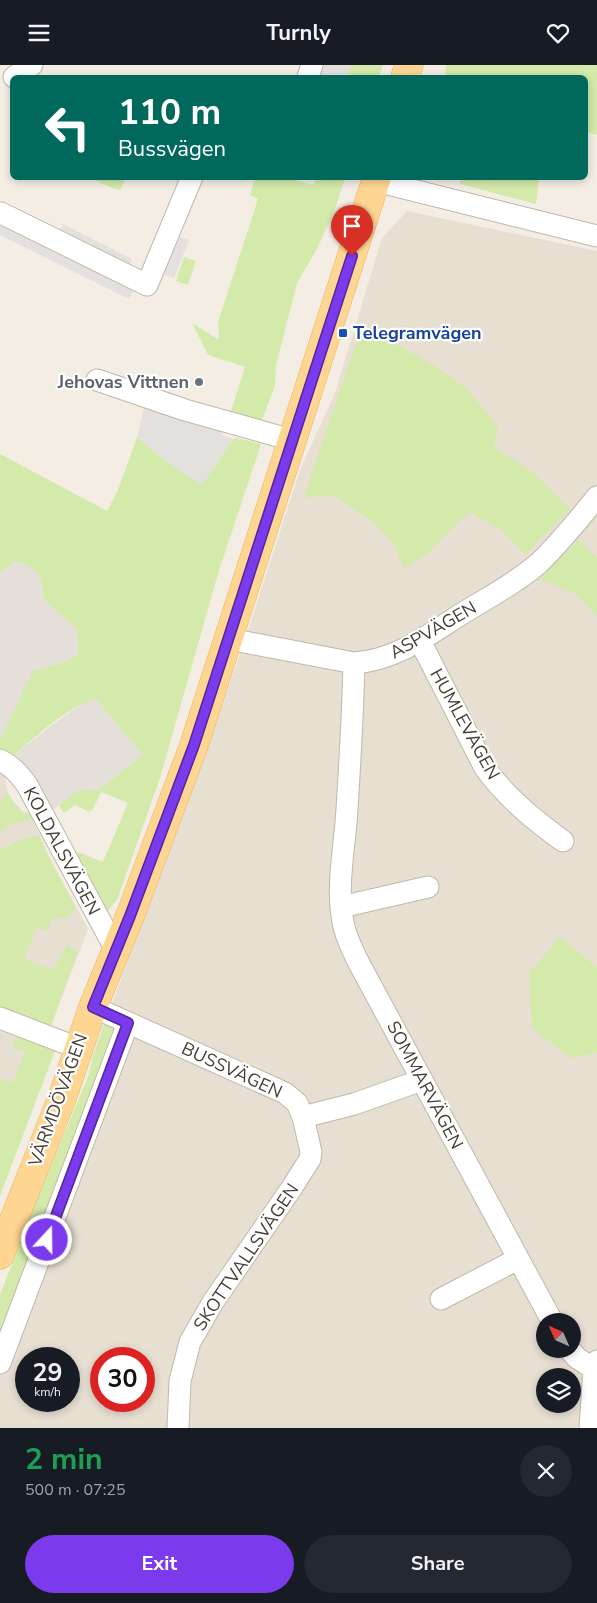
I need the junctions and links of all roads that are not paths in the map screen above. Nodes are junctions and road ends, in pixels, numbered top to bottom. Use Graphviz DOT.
graph roads {
  1 [pos="32,65"];
  2 [pos="17,75"];
  3 [pos="191,180"];
  4 [pos="376,180"];
  5 [pos="380,180"];
  6 [pos="1,213"];
  7 [pos="597,236"];
  8 [pos="98,380"];
  9 [pos="292,440"];
  10 [pos="597,497"];
  11 [pos="229,639"];
  12 [pos="420,641"];
  13 [pos="354,663"];
  14 [pos="0,760"];
  15 [pos="563,841"];
  16 [pos="428,887"];
  17 [pos="342,907"];
  18 [pos="116,950"];
  19 [pos="93,1007"];
  20 [pos="0,1017"];
  21 [pos="128,1023"];
  22 [pos="78,1048"];
  23 [pos="422,1079"];
  24 [pos="303,1117"];
  25 [pos="0,1255"];
  26 [pos="518,1259"];
  27 [pos="441,1299"];
  28 [pos="548,1313"];
  29 [pos="578,1358"];
  30 [pos="0,1363"];
  31 [pos="596,1365"];
  32 [pos="178,1428"];
  33 [pos="590,1428"];
  1 -- 2 [label="street"];
  3 -- 6 [label="street"];
  4 -- 9 [label="main road, VÄRMDÖVÄGEN"];
  5 -- 7 [label="street"];
  8 -- 9 [label="street"];
  9 -- 11 [label="main road, VÄRMDÖVÄGEN"];
  10 -- 12 [label="street, ASPVÄGEN"];
  11 -- 13 [label="street, ASPVÄGEN"];
  11 -- 18 [label="main road, VÄRMDÖVÄGEN"];
  12 -- 13 [label="street, ASPVÄGEN"];
  12 -- 15 [label="street, HUMLEVÄGEN"];
  13 -- 17 [label="street, SOMMARVÄGEN"];
  14 -- 18 [label="street, KOLDALSVÄGEN"];
  16 -- 17 [label="street"];
  17 -- 23 [label="street, SOMMARVÄGEN"];
  18 -- 19 [label="main road, VÄRMDÖVÄGEN"];
  19 -- 21 [label="street, BUSSVÄGEN"];
  19 -- 22 [label="main road, VÄRMDÖVÄGEN"];
  20 -- 22 [label="street"];
  21 -- 24 [label="street, BUSSVÄGEN"];
  21 -- 30 [label="street"];
  22 -- 25 [label="main road, VÄRMDÖVÄGEN"];
  23 -- 24 [label="street"];
  23 -- 26 [label="street, SOMMARVÄGEN"];
  24 -- 32 [label="street, SKOTTVALLSVÄGEN"];
  26 -- 27 [label="street"];
  26 -- 28 [label="street, SOMMARVÄGEN"];
  29 -- 31 [label="street"];
  31 -- 33 [label="street"];
}
